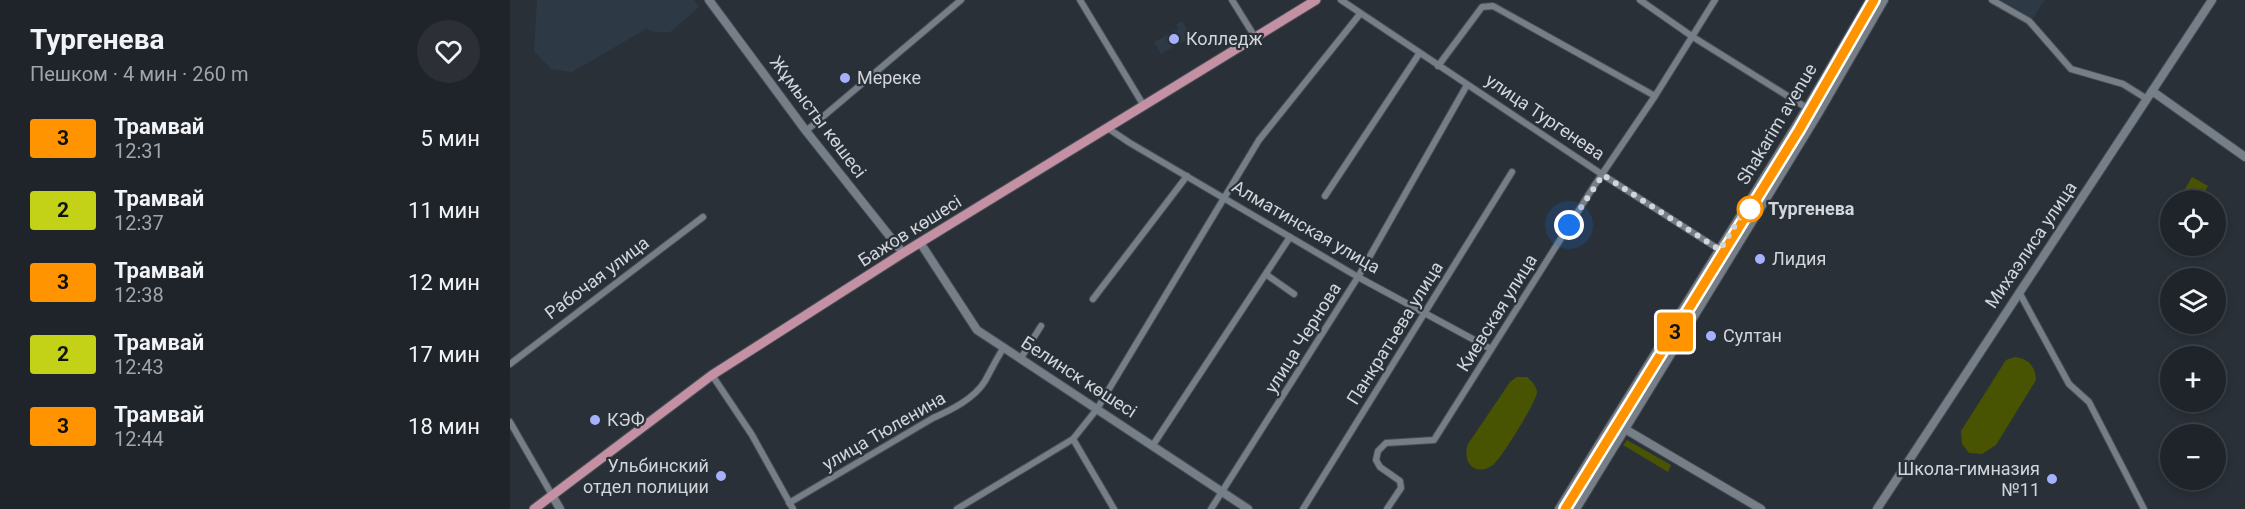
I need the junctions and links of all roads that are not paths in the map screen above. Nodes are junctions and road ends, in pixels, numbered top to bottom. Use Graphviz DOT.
graph roads {
  1 [pos="709,0"];
  2 [pos="961,0"];
  3 [pos="1080,0"];
  4 [pos="1232,0"];
  5 [pos="1316,0"];
  6 [pos="1341,0"];
  7 [pos="1715,0"];
  8 [pos="1869,0"];
  9 [pos="1884,0"];
  10 [pos="1992,0"];
  11 [pos="2212,0"];
  12 [pos="1643,1"];
  13 [pos="1360,14"];
  14 [pos="1255,37"];
  15 [pos="1693,37"];
  16 [pos="1419,54"];
  17 [pos="1437,66"];
  18 [pos="1467,85"];
  19 [pos="2150,95"];
  20 [pos="1655,96"];
  21 [pos="1144,106"];
  22 [pos="1807,108"];
  23 [pos="1818,114"];
  24 [pos="1108,129"];
  25 [pos="806,130"];
  26 [pos="2245,157"];
  27 [pos="1512,172"];
  28 [pos="1603,175"];
  29 [pos="1187,176"];
  30 [pos="1325,196"];
  31 [pos="1223,198"];
  32 [pos="703,216"];
  33 [pos="1290,237"];
  34 [pos="921,244"];
  35 [pos="1720,250"];
  36 [pos="903,253"];
  37 [pos="1732,257"];
  38 [pos="1267,275"];
  39 [pos="1358,277"];
  40 [pos="2019,292"];
  41 [pos="1294,294"];
  42 [pos="1093,299"];
  43 [pos="1425,313"];
  44 [pos="1041,326"];
  45 [pos="1004,347"];
  46 [pos="1491,349"];
  47 [pos="1021,358"];
  48 [pos="510,364"];
  49 [pos="712,375"];
  50 [pos="1098,409"];
  51 [pos="510,422"];
  52 [pos="1613,422"];
  53 [pos="1625,430"];
  54 [pos="1073,439"];
  55 [pos="1153,445"];
  56 [pos="1223,492"];
  57 [pos="552,495"];
  58 [pos="791,506"];
  59 [pos="534,509"];
  60 [pos="560,509"];
  61 [pos="957,509"];
  62 [pos="1114,509"];
  63 [pos="1211,509"];
  64 [pos="1248,509"];
  65 [pos="1303,509"];
  66 [pos="1388,509"];
  67 [pos="1559,509"];
  68 [pos="1576,509"];
  69 [pos="1761,509"];
  70 [pos="1877,509"];
  71 [pos="2144,509"];
  1 -- 25 [label="main road, Жұмысты көшесі"];
  2 -- 25 [label="street"];
  3 -- 21 [label="street"];
  4 -- 14 [label="street"];
  5 -- 14 [label="main road, Бажов көшесі"];
  6 -- 13 [label="street, улица Тургенева"];
  7 -- 15 [label="street, Киевская улица"];
  8 -- 22 [label="main road, Shakarim avenue"];
  9 -- 23 [label="main road, Shakarim avenue"];
  10 -- 19 [label="street"];
  11 -- 19 [label="main road, Михаэлиса улица"];
  12 -- 15 [label="street"];
  13 -- 16 [label="street, улица Тургенева"];
  13 -- 31 [label="street"];
  14 -- 21 [label="main road, Бажов көшесі"];
  15 -- 20 [label="street, Киевская улица"];
  15 -- 22 [label="street"];
  16 -- 17 [label="street, улица Тургенева"];
  16 -- 30 [label="street"];
  17 -- 18 [label="street, улица Тургенева"];
  17 -- 20 [label="street"];
  18 -- 28 [label="street, улица Тургенева"];
  18 -- 39 [label="street, улица Чернова"];
  19 -- 26 [label="main road"];
  19 -- 40 [label="main road, Михаэлиса улица"];
  20 -- 28 [label="street, Киевская улица"];
  21 -- 24 [label="main road, Бажов көшесі"];
  22 -- 23 [label="main road"];
  22 -- 35 [label="main road, Shakarim avenue"];
  23 -- 37 [label="main road, Shakarim avenue"];
  24 -- 29 [label="street, Алматинская улица"];
  24 -- 34 [label="main road, Бажов көшесі"];
  25 -- 36 [label="main road, Жұмысты көшесі"];
  27 -- 43 [label="street, Панкратьева улица"];
  28 -- 35 [label="street, улица Тургенева"];
  28 -- 46 [label="street, Киевская улица"];
  29 -- 31 [label="street, Алматинская улица"];
  29 -- 42 [label="street"];
  31 -- 33 [label="street, Алматинская улица"];
  31 -- 50 [label="street"];
  32 -- 48 [label="street, Рабочая улица"];
  33 -- 38 [label="street"];
  33 -- 39 [label="street, Алматинская улица"];
  34 -- 36 [label="main road, Бажов көшесі"];
  34 -- 45 [label="main road, Белинск көшесі"];
  35 -- 37 [label="main road, улица Тургенева"];
  35 -- 52 [label="main road, Shakarim avenue"];
  36 -- 49 [label="main road, Бажов көшесі"];
  37 -- 53 [label="main road, Shakarim avenue"];
  38 -- 41 [label="street"];
  38 -- 55 [label="street"];
  39 -- 43 [label="street, Алматинская улица"];
  39 -- 56 [label="street, улица Чернова"];
  40 -- 70 [label="main road, Михаэлиса улица"];
  40 -- 71 [label="street"];
  43 -- 46 [label="street, Алматинская улица"];
  43 -- 65 [label="street, Панкратьева улица"];
  44 -- 47 [label="street"];
  45 -- 47 [label="main road, Белинск көшесі"];
  45 -- 58 [label="street, улица Тюленина"];
  46 -- 66 [label="street, Киевская улица"];
  47 -- 50 [label="main road, Белинск көшесі"];
  49 -- 57 [label="main road, Бажов көшесі"];
  49 -- 58 [label="street"];
  50 -- 54 [label="street"];
  50 -- 55 [label="main road, Белинск көшесі"];
  51 -- 57 [label="street"];
  52 -- 53 [label="main road"];
  52 -- 67 [label="main road, Shakarim avenue"];
  53 -- 68 [label="main road, Shakarim avenue"];
  53 -- 69 [label="main road"];
  54 -- 61 [label="street"];
  54 -- 62 [label="street"];
  55 -- 56 [label="main road, Белинск көшесі"];
  56 -- 63 [label="street, улица Чернова"];
  56 -- 64 [label="main road, Белинск көшесі"];
  57 -- 59 [label="main road, Бажов көшесі"];
  57 -- 60 [label="main road"];
}
